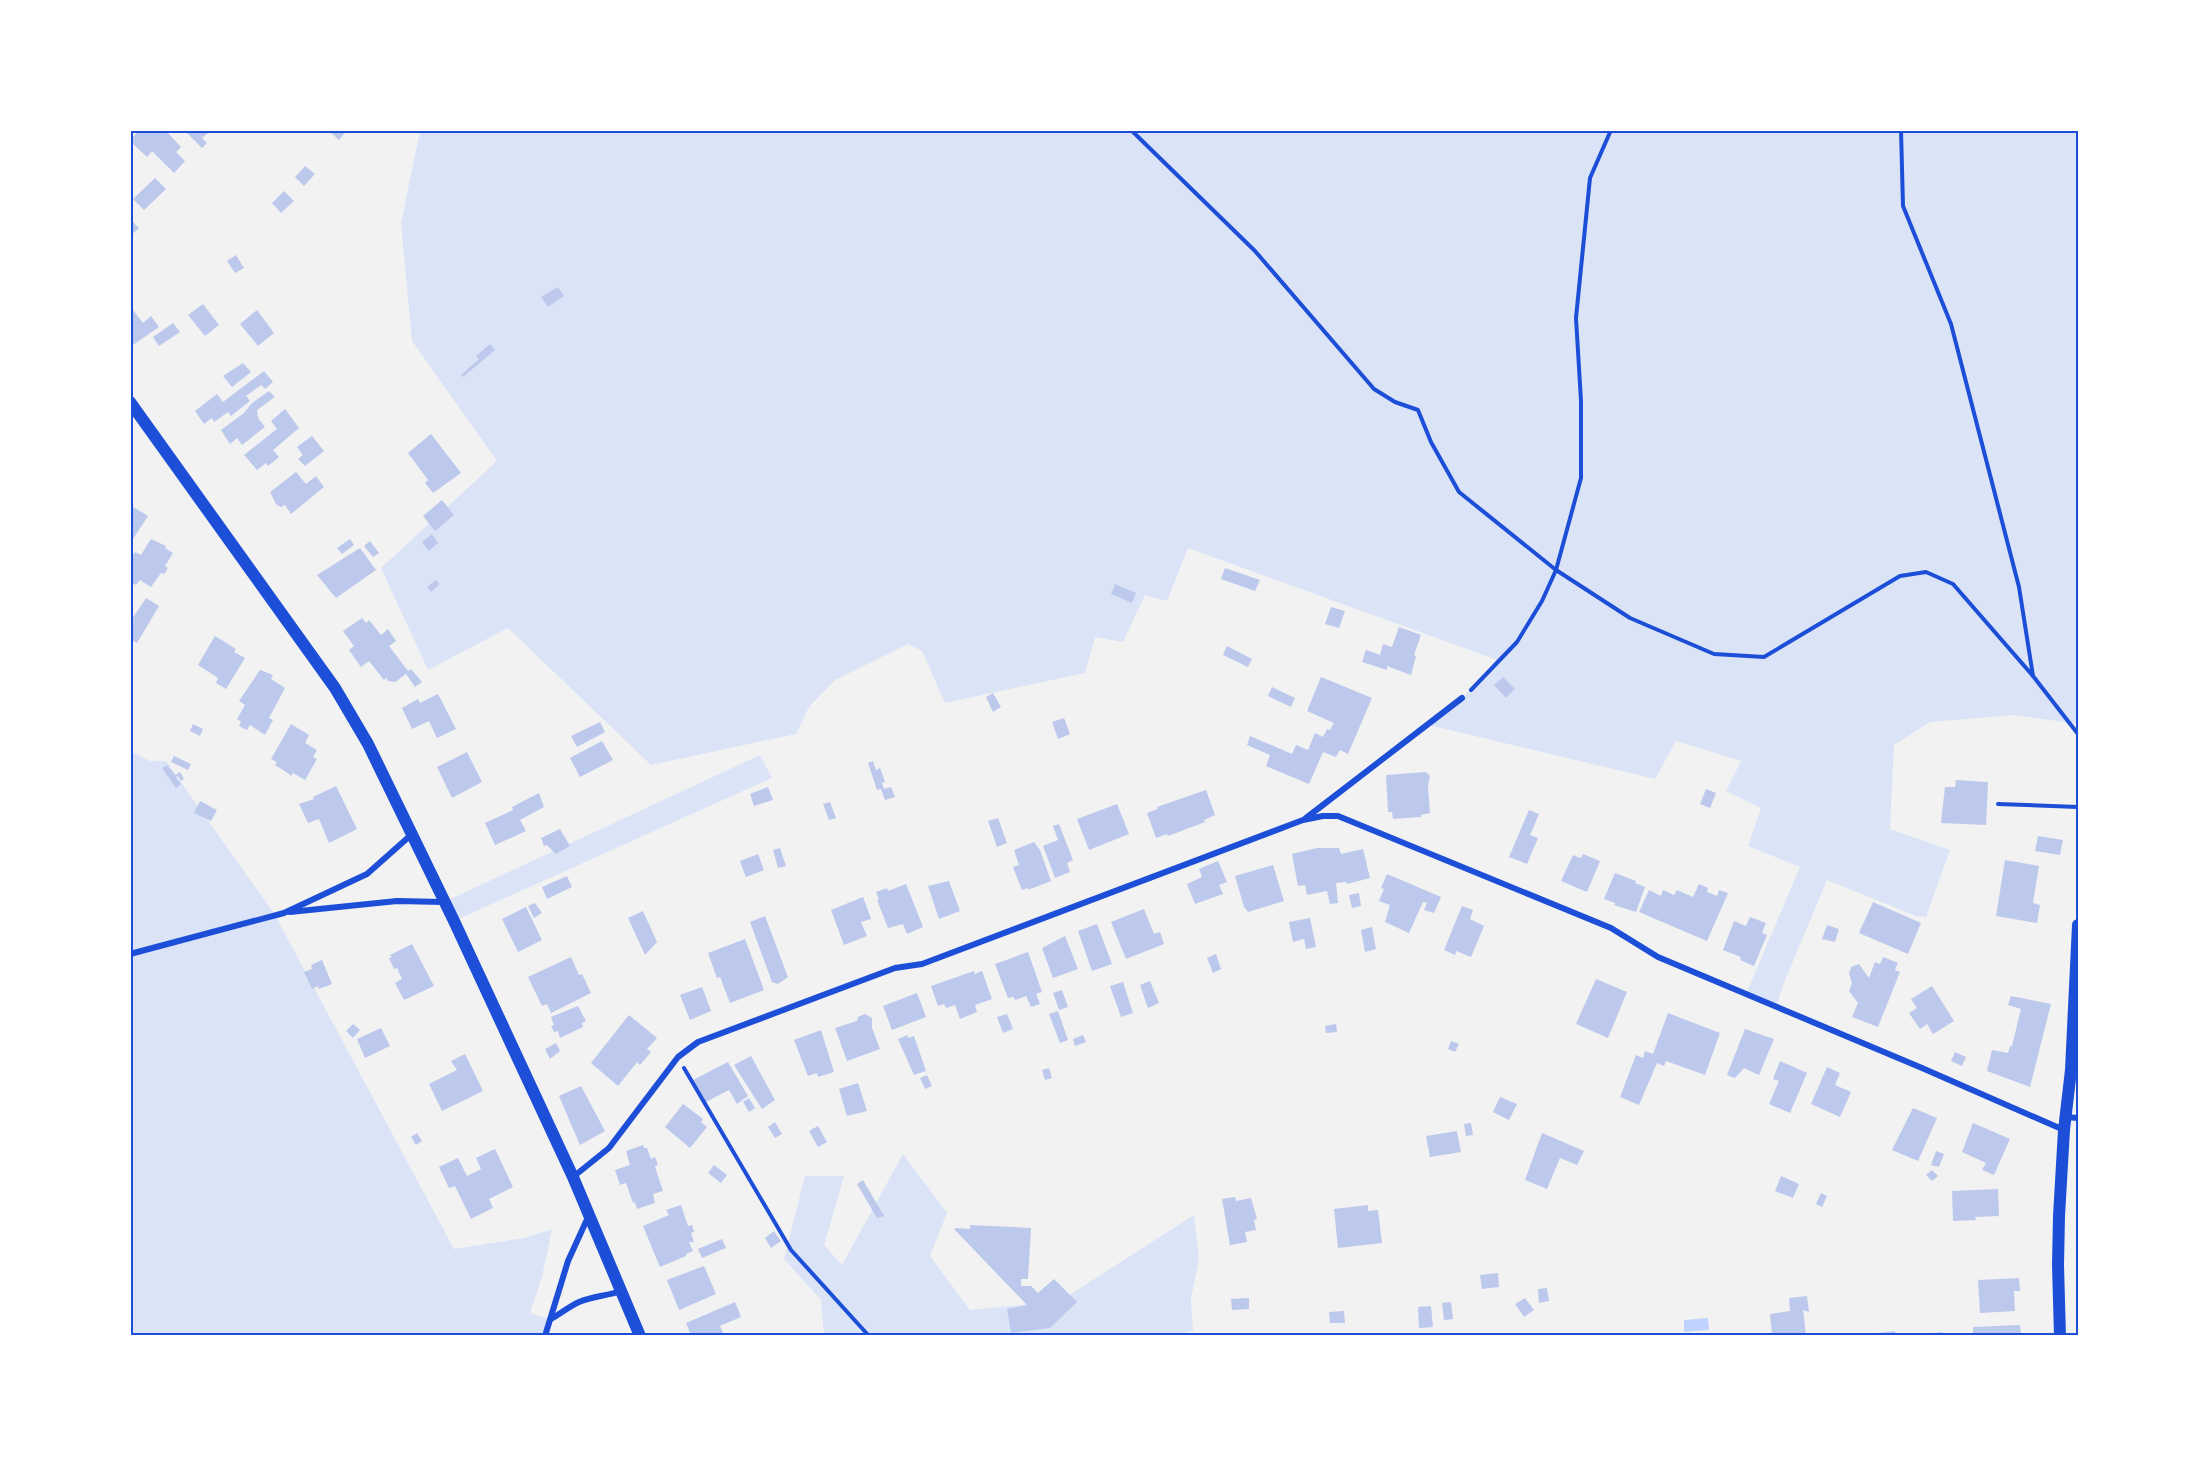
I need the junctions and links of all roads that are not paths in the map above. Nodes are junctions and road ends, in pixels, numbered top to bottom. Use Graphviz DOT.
graph roads {
  1 [pos="130,402"];
  2 [pos="1462,698"];
  3 [pos="1303,820"];
  4 [pos="411,835"];
  5 [pos="444,902"];
  6 [pos="284,913"];
  7 [pos="2079,925"];
  8 [pos="130,954"];
  9 [pos="2079,1037"];
  10 [pos="2071,1070"];
  11 [pos="2066,1117"];
  12 [pos="2079,1118"];
  13 [pos="2064,1130"];
  14 [pos="573,1177"];
  15 [pos="590,1215"];
  16 [pos="622,1291"];
  17 [pos="550,1320"];
  18 [pos="545,1335"];
  19 [pos="640,1335"];
  20 [pos="2060,1335"];
  1 -- 4 [label="main road"];
  2 -- 3 [label="street"];
  3 -- 13 [label="street"];
  3 -- 14 [label="street"];
  4 -- 5 [label="main road"];
  4 -- 6 [label="street"];
  5 -- 6 [label="street"];
  5 -- 14 [label="main road"];
  6 -- 8 [label="street"];
  7 -- 10 [label="main road"];
  9 -- 10 [label="main road"];
  10 -- 11 [label="main road"];
  11 -- 12 [label="street"];
  11 -- 13 [label="main road"];
  13 -- 20 [label="main road"];
  14 -- 15 [label="main road"];
  15 -- 16 [label="main road"];
  15 -- 17 [label="street"];
  16 -- 17 [label="street"];
  16 -- 19 [label="main road"];
  17 -- 18 [label="street"];
}
